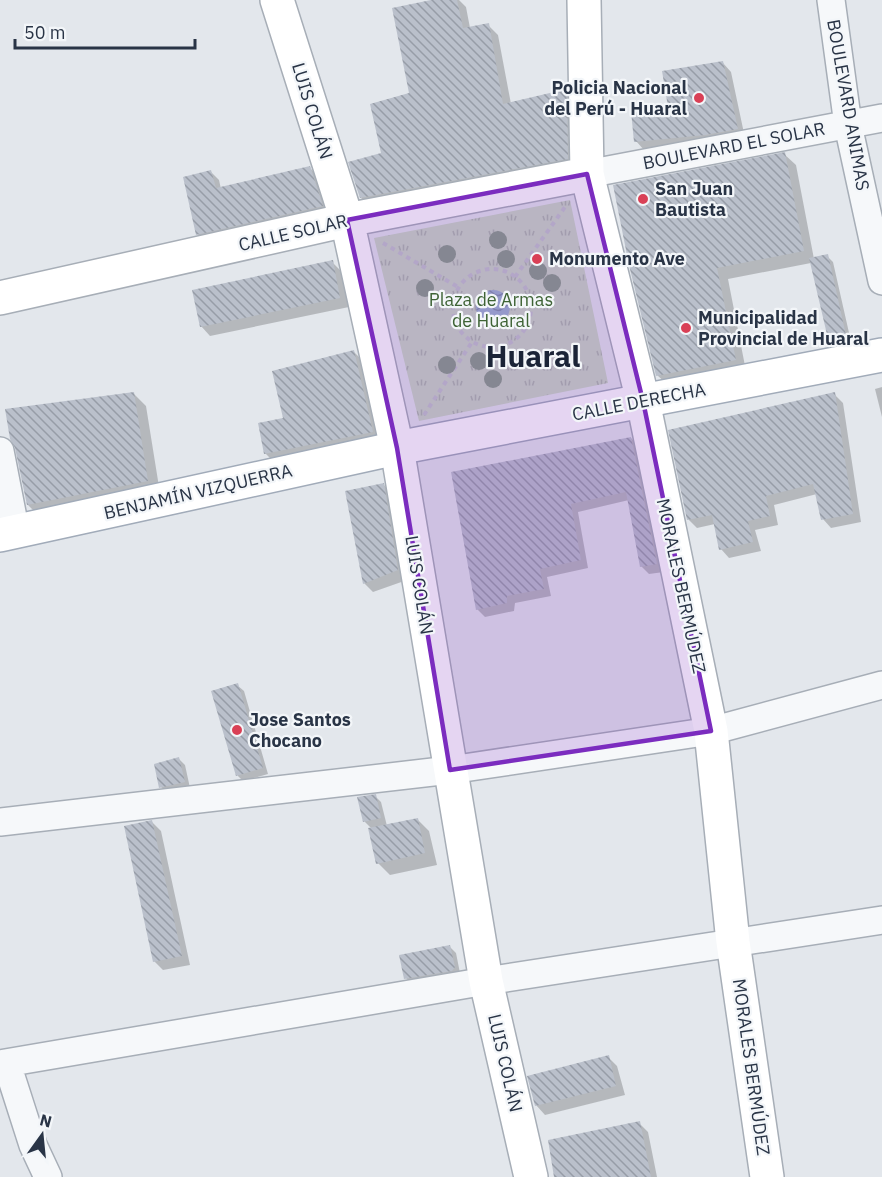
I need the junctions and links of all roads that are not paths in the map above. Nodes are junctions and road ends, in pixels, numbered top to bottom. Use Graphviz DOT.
graph roads {
  1 [pos="278,0"];
  2 [pos="584,0"];
  3 [pos="831,0"];
  4 [pos="882,118"];
  5 [pos="848,125"];
  6 [pos="587,174"];
  7 [pos="346,220"];
  8 [pos="882,281"];
  9 [pos="0,298"];
  10 [pos="882,355"];
  11 [pos="643,401"];
  12 [pos="397,448"];
  13 [pos="0,451"];
  14 [pos="8,534"];
  15 [pos="882,685"];
  16 [pos="711,731"];
  17 [pos="450,770"];
  18 [pos="0,822"];
  19 [pos="882,920"];
  20 [pos="733,942"];
  21 [pos="486,981"];
  22 [pos="4,1064"];
  23 [pos="48,1177"];
  24 [pos="531,1177"];
  25 [pos="766,1177"];
  1 -- 7 [label="street, LUIS COLÁN"];
  2 -- 6 [label="street, MORALES BERMÚDEZ"];
  3 -- 5 [label="street, BOULEVARD ANIMAS"];
  4 -- 5 [label="street, BOULEVARD EL SOLAR"];
  5 -- 6 [label="street, BOULEVARD EL SOLAR"];
  5 -- 8 [label="street, BOULEVARD ANIMAS"];
  6 -- 7 [label="street, CALLE SOLAR"];
  6 -- 11 [label="street, MORALES BERMÚDEZ"];
  7 -- 9 [label="street, CALLE SOLAR"];
  7 -- 12 [label="street, LUIS COLÁN"];
  10 -- 11 [label="street, CALLE DERECHA"];
  11 -- 12 [label="street, CALLE DERECHA"];
  11 -- 16 [label="street, MORALES BERMÚDEZ"];
  12 -- 14 [label="street, BENJAMÍN VIZQUERRA"];
  12 -- 17 [label="street, LUIS COLÁN"];
  13 -- 14 [label="street"];
  15 -- 16 [label="street"];
  16 -- 17 [label="street"];
  16 -- 20 [label="street, MORALES BERMÚDEZ"];
  17 -- 18 [label="street"];
  17 -- 21 [label="street, LUIS COLÁN"];
  19 -- 20 [label="street"];
  20 -- 21 [label="street"];
  20 -- 25 [label="street, MORALES BERMÚDEZ"];
  21 -- 22 [label="street"];
  21 -- 24 [label="street, LUIS COLÁN"];
  22 -- 23 [label="street"];
}
